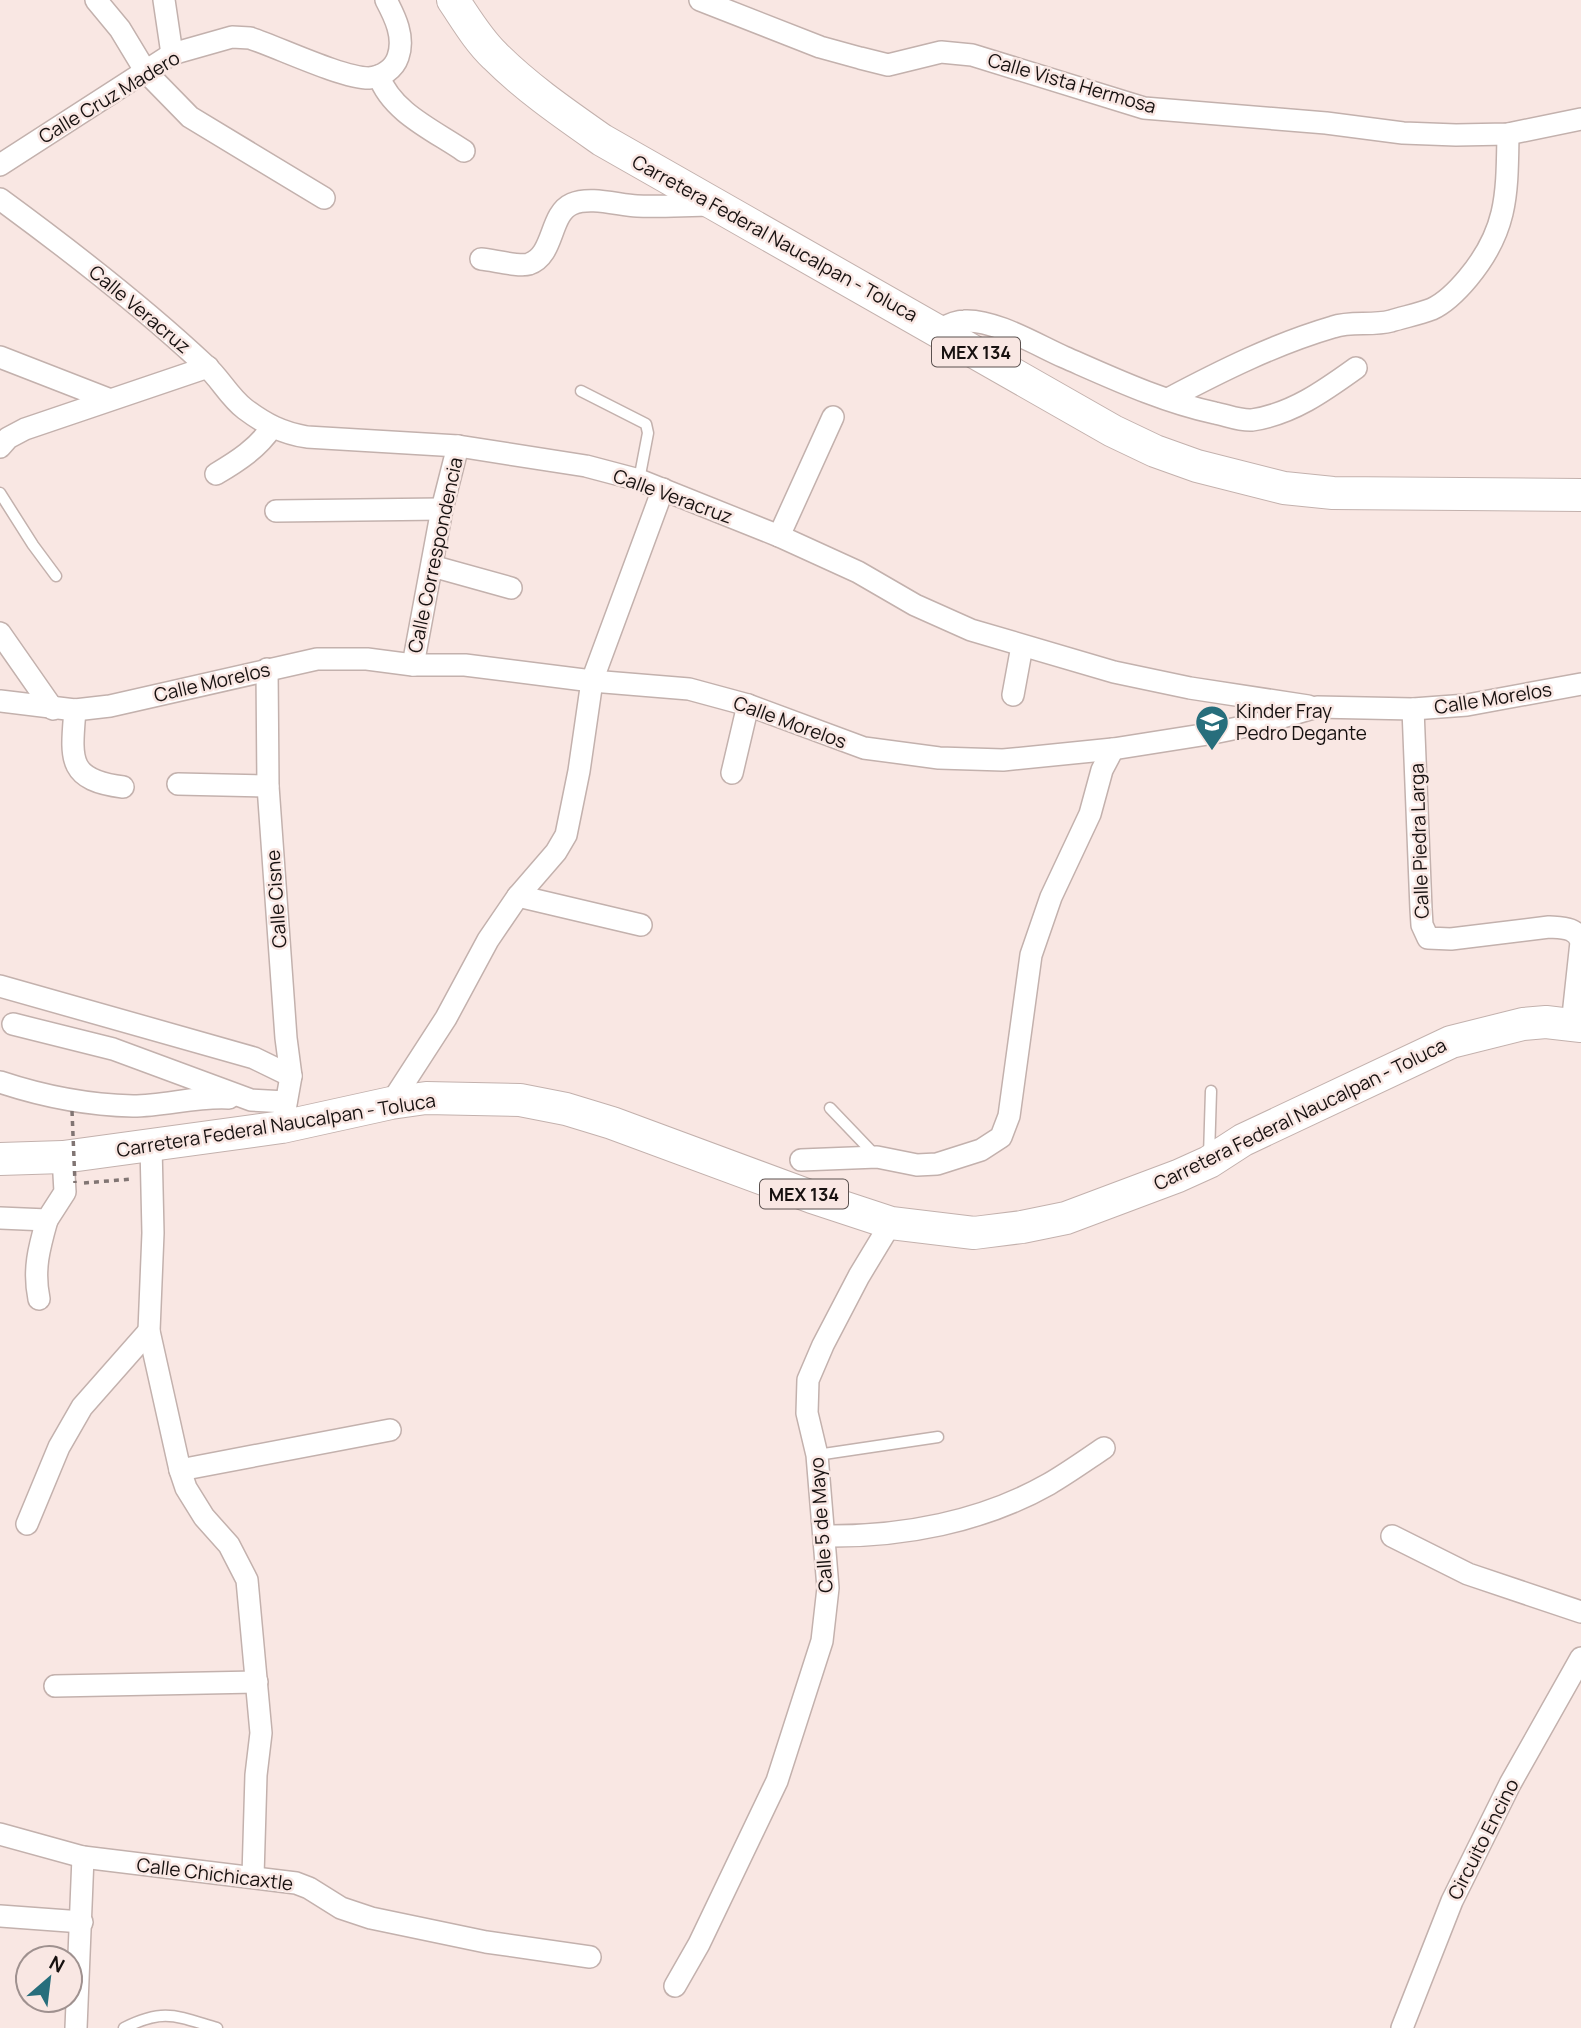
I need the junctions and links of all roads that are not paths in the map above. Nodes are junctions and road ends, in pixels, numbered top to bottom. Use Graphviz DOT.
graph roads {
  1 [pos="96,0"];
  2 [pos="164,0"];
  3 [pos="386,0"];
  4 [pos="453,0"];
  5 [pos="700,0"];
  6 [pos="173,54"];
  7 [pos="146,72"];
  8 [pos="379,76"];
  9 [pos="1581,119"];
  10 [pos="1508,134"];
  11 [pos="464,151"];
  12 [pos="0,165"];
  13 [pos="324,198"];
  14 [pos="0,199"];
  15 [pos="713,205"];
  16 [pos="481,259"];
  17 [pos="939,330"];
  18 [pos="0,357"];
  19 [pos="208,367"];
  20 [pos="1356,368"];
  21 [pos="581,391"];
  22 [pos="108,399"];
  23 [pos="1167,399"];
  24 [pos="833,417"];
  25 [pos="272,427"];
  26 [pos="458,446"];
  27 [pos="0,447"];
  28 [pos="216,474"];
  29 [pos="639,480"];
  30 [pos="663,489"];
  31 [pos="0,493"];
  32 [pos="1581,495"];
  33 [pos="442,509"];
  34 [pos="276,511"];
  35 [pos="779,536"];
  36 [pos="432,566"];
  37 [pos="57,576"];
  38 [pos="511,588"];
  39 [pos="0,633"];
  40 [pos="1022,646"];
  41 [pos="413,665"];
  42 [pos="267,669"];
  43 [pos="592,681"];
  44 [pos="1581,684"];
  45 [pos="1013,695"];
  46 [pos="0,701"];
  47 [pos="748,705"];
  48 [pos="1317,707"];
  49 [pos="52,709"];
  50 [pos="1413,709"];
  51 [pos="75,710"];
  52 [pos="1113,749"];
  53 [pos="732,773"];
  54 [pos="178,784"];
  55 [pos="268,786"];
  56 [pos="123,787"];
  57 [pos="518,896"];
  58 [pos="641,925"];
  59 [pos="0,986"];
  60 [pos="13,1024"];
  61 [pos="1576,1025"];
  62 [pos="291,1076"];
  63 [pos="0,1082"];
  64 [pos="1211,1091"];
  65 [pos="251,1100"];
  66 [pos="391,1103"];
  67 [pos="830,1108"];
  68 [pos="284,1115"];
  69 [pos="151,1146"];
  70 [pos="877,1157"];
  71 [pos="0,1159"];
  72 [pos="801,1160"];
  73 [pos="1209,1162"];
  74 [pos="69,1170"];
  75 [pos="0,1218"];
  76 [pos="47,1220"];
  77 [pos="891,1223"];
  78 [pos="39,1299"];
  79 [pos="149,1331"];
  80 [pos="390,1430"];
  81 [pos="938,1437"];
  82 [pos="1104,1448"];
  83 [pos="817,1455"];
  84 [pos="180,1470"];
  85 [pos="27,1524"];
  86 [pos="825,1536"];
  87 [pos="1392,1536"];
  88 [pos="1581,1612"];
  89 [pos="1581,1658"];
  90 [pos="257,1682"];
  91 [pos="55,1686"];
  92 [pos="0,1834"];
  93 [pos="83,1857"];
  94 [pos="253,1876"];
  95 [pos="0,1916"];
  96 [pos="82,1922"];
  97 [pos="590,1957"];
  98 [pos="675,1986"];
  99 [pos="76,2028"];
  100 [pos="124,2028"];
  101 [pos="217,2028"];
  102 [pos="1402,2028"];
  1 -- 7 [label="street"];
  2 -- 6 [label="street"];
  3 -- 8 [label="street"];
  4 -- 15 [label="main road, Carretera Federal Naucalpan - Toluca / MEX 134"];
  5 -- 10 [label="street, Calle Vista Hermosa"];
  6 -- 7 [label="street, Calle Cruz Madero"];
  6 -- 8 [label="street, Calle Cruz Madero"];
  7 -- 12 [label="street, Calle Cruz Madero"];
  7 -- 13 [label="street"];
  8 -- 11 [label="street"];
  9 -- 10 [label="street, Calle Vista Hermosa"];
  10 -- 23 [label="street"];
  14 -- 19 [label="street, Calle Veracruz"];
  15 -- 16 [label="street"];
  15 -- 17 [label="main road, Carretera Federal Naucalpan - Toluca / MEX 134"];
  17 -- 23 [label="street"];
  17 -- 32 [label="main road, Carretera Federal Naucalpan - Toluca / MEX 134"];
  18 -- 22 [label="street"];
  19 -- 22 [label="street"];
  19 -- 25 [label="street, Calle Veracruz"];
  20 -- 23 [label="street"];
  21 -- 29 [label="lane"];
  22 -- 27 [label="street"];
  24 -- 35 [label="street"];
  25 -- 26 [label="street, Calle Veracruz"];
  25 -- 28 [label="street"];
  26 -- 29 [label="street, Calle Veracruz"];
  26 -- 33 [label="street, Calle Correspondencia"];
  29 -- 30 [label="street, Calle Veracruz"];
  30 -- 35 [label="street, Calle Veracruz"];
  30 -- 43 [label="street"];
  31 -- 37 [label="lane"];
  33 -- 34 [label="street"];
  33 -- 36 [label="street, Calle Correspondencia"];
  35 -- 40 [label="street, Calle Veracruz"];
  36 -- 38 [label="street"];
  36 -- 41 [label="street, Calle Correspondencia"];
  39 -- 49 [label="street"];
  40 -- 45 [label="street"];
  40 -- 48 [label="street, Calle Veracruz"];
  41 -- 42 [label="street, Calle Morelos"];
  41 -- 43 [label="street, Calle Morelos"];
  42 -- 51 [label="street, Calle Morelos"];
  42 -- 55 [label="street, Calle Cisne"];
  43 -- 47 [label="street, Calle Morelos"];
  43 -- 57 [label="street"];
  44 -- 50 [label="street, Calle Morelos"];
  46 -- 49 [label="street, Calle Morelos"];
  47 -- 52 [label="street, Calle Morelos"];
  47 -- 53 [label="street"];
  48 -- 50 [label="street, Calle Morelos"];
  48 -- 52 [label="street, Calle Morelos"];
  49 -- 51 [label="street, Calle Morelos"];
  50 -- 61 [label="street, Calle Piedra Larga"];
  51 -- 56 [label="street"];
  52 -- 70 [label="street"];
  54 -- 55 [label="street"];
  55 -- 62 [label="street, Calle Cisne"];
  57 -- 58 [label="street"];
  57 -- 66 [label="street"];
  59 -- 62 [label="street"];
  60 -- 65 [label="street"];
  61 -- 73 [label="main road, Carretera Federal Naucalpan - Toluca / MEX 134"];
  62 -- 68 [label="street, Calle Cisne"];
  63 -- 65 [label="street"];
  64 -- 73 [label="lane"];
  65 -- 68 [label="street"];
  66 -- 68 [label="main road, Carretera Federal Naucalpan - Toluca / MEX 134"];
  66 -- 77 [label="main road, Carretera Federal Naucalpan - Toluca / MEX 134"];
  67 -- 70 [label="lane"];
  68 -- 69 [label="main road, Carretera Federal Naucalpan - Toluca / MEX 134"];
  69 -- 74 [label="main road, Carretera Federal Naucalpan - Toluca / MEX 134"];
  69 -- 79 [label="street"];
  70 -- 72 [label="street"];
  71 -- 74 [label="main road, Carretera Federal Naucalpan - Toluca / MEX 134"];
  73 -- 77 [label="main road, Carretera Federal Naucalpan - Toluca / MEX 134"];
  74 -- 76 [label="street"];
  75 -- 76 [label="street"];
  76 -- 78 [label="street"];
  77 -- 83 [label="street, Calle 5 de Mayo"];
  79 -- 84 [label="street"];
  79 -- 85 [label="street"];
  80 -- 84 [label="street"];
  81 -- 83 [label="lane"];
  82 -- 86 [label="street"];
  83 -- 86 [label="street, Calle 5 de Mayo"];
  84 -- 90 [label="street"];
  86 -- 98 [label="street, Calle 5 de Mayo"];
  87 -- 88 [label="street"];
  89 -- 102 [label="street, Circuito Encino"];
  90 -- 91 [label="street"];
  90 -- 94 [label="street"];
  92 -- 93 [label="street, Calle Chichicaxtle"];
  93 -- 94 [label="street, Calle Chichicaxtle"];
  93 -- 96 [label="street"];
  94 -- 97 [label="street, Calle Chichicaxtle"];
  95 -- 96 [label="street"];
  96 -- 99 [label="street"];
  100 -- 101 [label="lane"];
}
